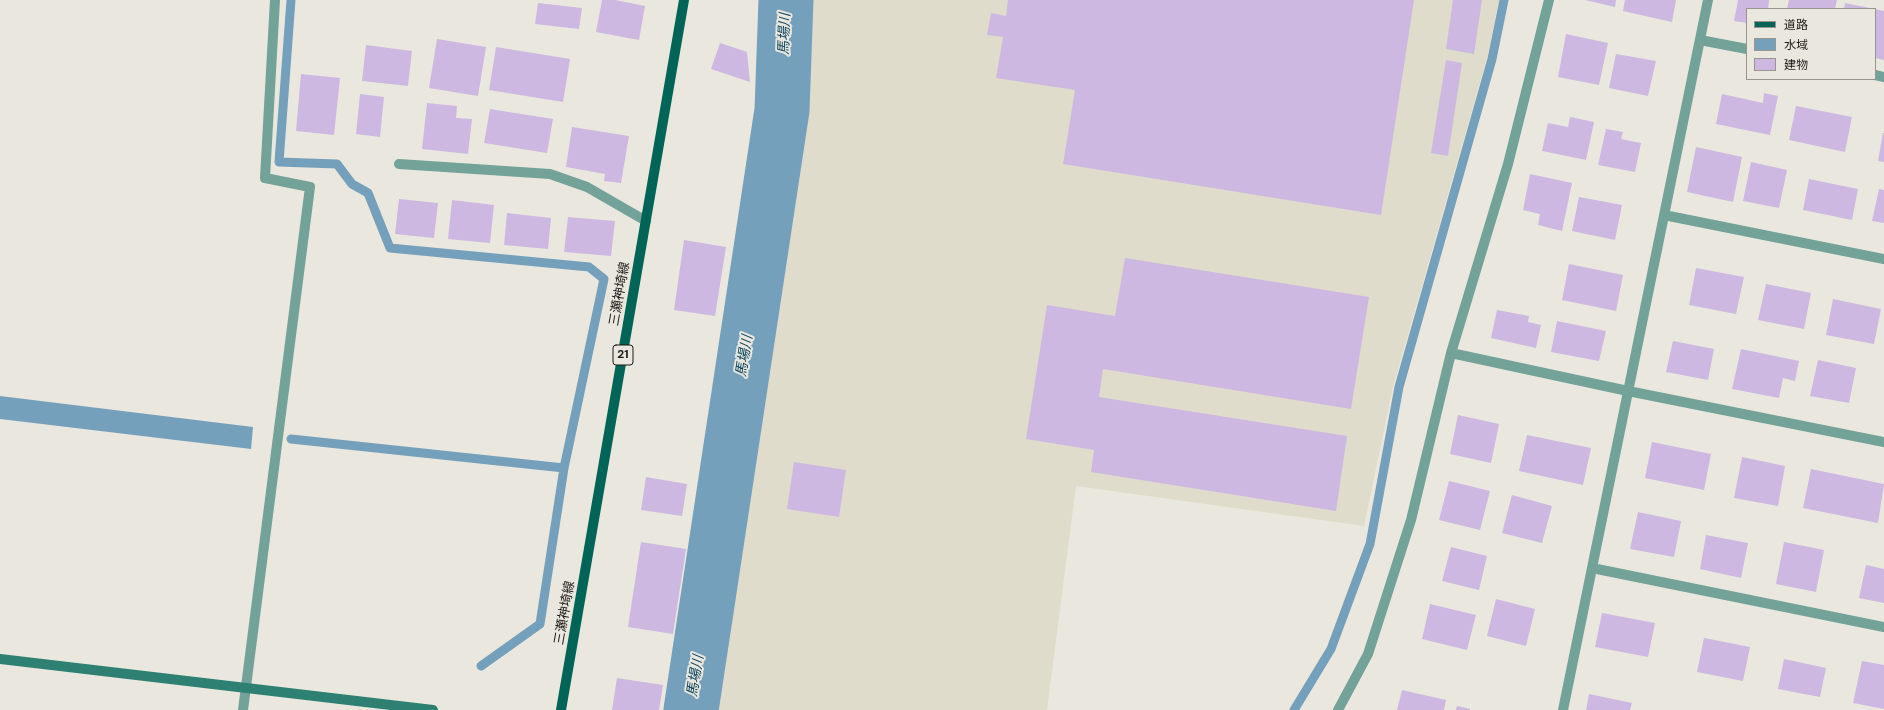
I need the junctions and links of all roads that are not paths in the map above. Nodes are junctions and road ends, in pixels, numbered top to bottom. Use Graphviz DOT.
graph roads {
  1 [pos="275,0"];
  2 [pos="684,0"];
  3 [pos="1549,0"];
  4 [pos="1708,0"];
  5 [pos="1700,40"];
  6 [pos="1746,49"];
  7 [pos="399,164"];
  8 [pos="1664,215"];
  9 [pos="646,221"];
  10 [pos="1884,259"];
  11 [pos="1450,353"];
  12 [pos="1628,391"];
  13 [pos="1884,442"];
  14 [pos="1592,568"];
  15 [pos="1884,627"];
  16 [pos="0,659"];
  17 [pos="246,687"];
  18 [pos="243,710"];
  19 [pos="433,710"];
  20 [pos="561,710"];
  21 [pos="1338,710"];
  22 [pos="1563,710"];
  1 -- 17 [label="street"];
  2 -- 9 [label="main road, 三瀬神埼線 / 21"];
  3 -- 11 [label="street"];
  4 -- 5 [label="street"];
  5 -- 6 [label="street"];
  5 -- 8 [label="street"];
  7 -- 9 [label="street"];
  8 -- 10 [label="street"];
  8 -- 12 [label="street"];
  9 -- 20 [label="main road, 三瀬神埼線 / 21"];
  11 -- 12 [label="street"];
  11 -- 21 [label="street"];
  12 -- 13 [label="street"];
  12 -- 14 [label="street"];
  14 -- 15 [label="street"];
  14 -- 22 [label="street"];
  16 -- 17 [label="street"];
  17 -- 18 [label="street"];
  17 -- 19 [label="street"];
}
